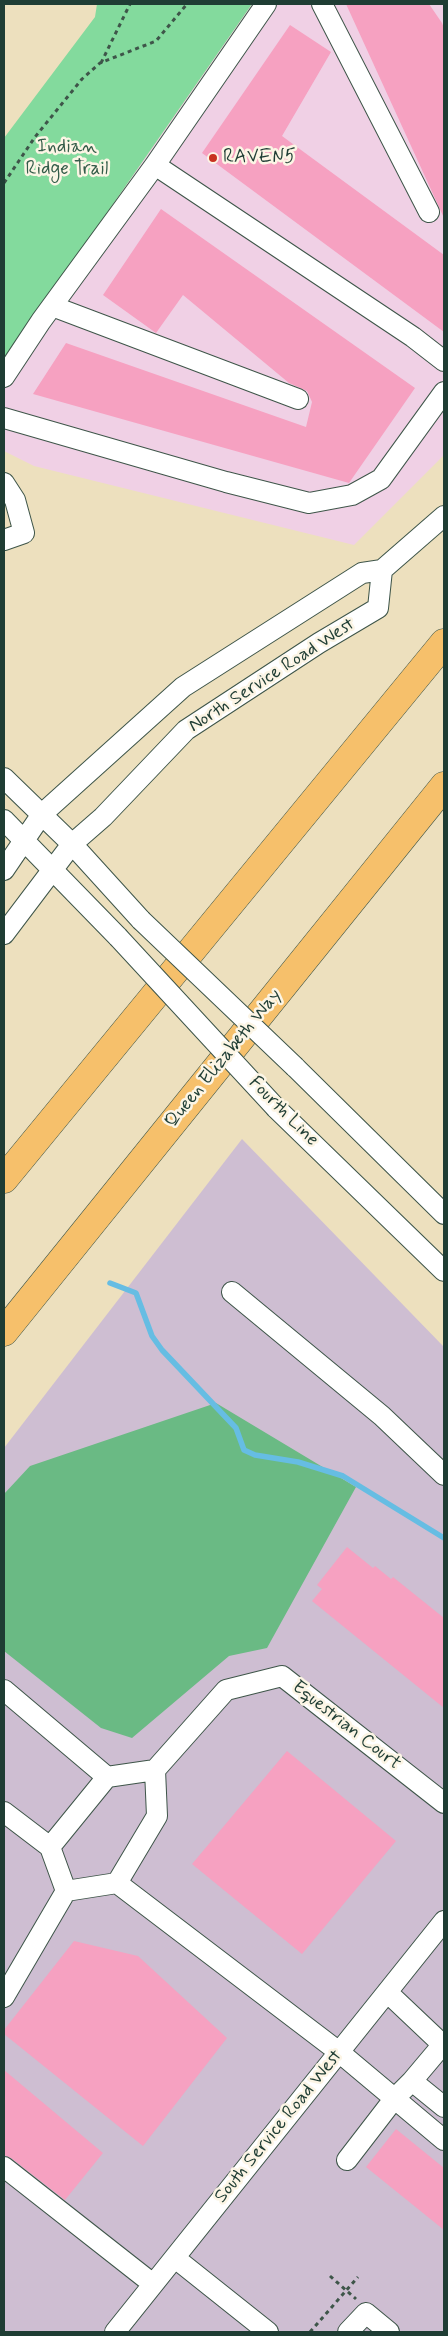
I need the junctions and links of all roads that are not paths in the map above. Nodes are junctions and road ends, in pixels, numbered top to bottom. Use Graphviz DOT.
graph roads {
  1 [pos="266,4"];
  2 [pos="322,4"];
  3 [pos="154,165"];
  4 [pos="430,212"];
  5 [pos="52,306"];
  6 [pos="444,361"];
  7 [pos="4,377"];
  8 [pos="444,392"];
  9 [pos="298,399"];
  10 [pos="4,418"];
  11 [pos="4,483"];
  12 [pos="444,516"];
  13 [pos="4,540"];
  14 [pos="382,570"];
  15 [pos="444,643"];
  16 [pos="4,778"];
  17 [pos="444,786"];
  18 [pos="42,814"];
  19 [pos="4,820"];
  20 [pos="24,840"];
  21 [pos="72,844"];
  22 [pos="52,869"];
  23 [pos="4,870"];
  24 [pos="4,934"];
  25 [pos="4,1179"];
  26 [pos="444,1214"];
  27 [pos="444,1271"];
  28 [pos="232,1292"];
  29 [pos="4,1332"];
  30 [pos="444,1475"];
  31 [pos="4,1690"];
  32 [pos="156,1770"];
  33 [pos="107,1778"];
  34 [pos="444,1803"];
  35 [pos="4,1812"];
  36 [pos="50,1847"];
  37 [pos="117,1883"];
  38 [pos="66,1891"];
  39 [pos="444,1921"];
  40 [pos="387,1992"];
  41 [pos="4,1997"];
  42 [pos="444,2044"];
  43 [pos="340,2052"];
  44 [pos="412,2081"];
  45 [pos="394,2099"];
  46 [pos="444,2107"];
  47 [pos="444,2140"];
  48 [pos="347,2160"];
  49 [pos="4,2167"];
  50 [pos="174,2258"];
  51 [pos="153,2284"];
  52 [pos="115,2332"];
  53 [pos="268,2332"];
  54 [pos="348,2332"];
  55 [pos="389,2332"];
  1 -- 3 [label="street"];
  2 -- 4 [label="street"];
  3 -- 5 [label="street"];
  3 -- 6 [label="street"];
  5 -- 7 [label="street"];
  5 -- 9 [label="street"];
  8 -- 10 [label="street"];
  11 -- 13 [label="street"];
  12 -- 14 [label="street, North Service Road West"];
  14 -- 18 [label="street, North Service Road West"];
  14 -- 21 [label="street, North Service Road West"];
  15 -- 25 [label="highway"];
  16 -- 18 [label="street"];
  17 -- 29 [label="highway, Queen Elizabeth Way"];
  18 -- 20 [label="street, North Service Road West"];
  18 -- 21 [label="street"];
  19 -- 20 [label="street, Fourth Line"];
  20 -- 22 [label="street, Fourth Line"];
  20 -- 23 [label="street, North Service Road West"];
  21 -- 22 [label="street, North Service Road West"];
  21 -- 26 [label="street, bridge"];
  22 -- 24 [label="street, North Service Road West"];
  22 -- 27 [label="street, Fourth Line, bridge"];
  28 -- 30 [label="street"];
  31 -- 33 [label="street"];
  32 -- 33 [label="street"];
  32 -- 34 [label="street, Equestrian Court"];
  32 -- 37 [label="street"];
  33 -- 36 [label="street"];
  35 -- 36 [label="street"];
  36 -- 38 [label="street"];
  37 -- 38 [label="street"];
  37 -- 43 [label="street"];
  38 -- 41 [label="street"];
  39 -- 40 [label="street, South Service Road West"];
  40 -- 42 [label="street"];
  40 -- 43 [label="street, South Service Road West"];
  42 -- 44 [label="street"];
  43 -- 45 [label="street"];
  43 -- 50 [label="street, South Service Road West"];
  44 -- 45 [label="street"];
  44 -- 46 [label="street"];
  45 -- 47 [label="street"];
  45 -- 48 [label="street"];
  49 -- 51 [label="street"];
  50 -- 51 [label="street, South Service Road West"];
  50 -- 53 [label="street"];
  51 -- 52 [label="street, South Service Road West"];
  54 -- 55 [label="street"];
}
